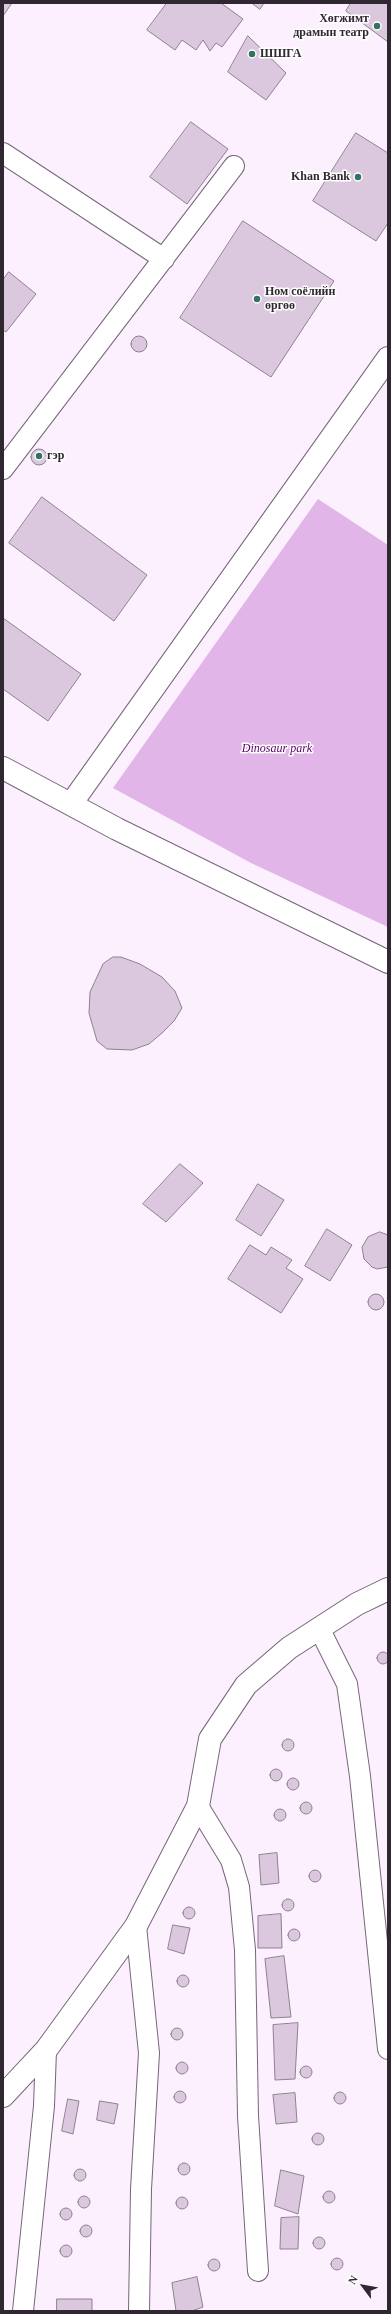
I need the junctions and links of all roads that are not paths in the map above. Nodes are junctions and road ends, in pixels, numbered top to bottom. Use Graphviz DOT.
graph roads {
  1 [pos="3,153"];
  2 [pos="234,166"];
  3 [pos="164,259"];
  4 [pos="388,358"];
  5 [pos="3,469"];
  6 [pos="3,768"];
  7 [pos="71,804"];
  8 [pos="388,962"];
  9 [pos="388,1589"];
  10 [pos="320,1630"];
  11 [pos="198,1806"];
  12 [pos="136,1926"];
  13 [pos="388,2049"];
  14 [pos="46,2050"];
  15 [pos="3,2096"];
  16 [pos="258,2271"];
  17 [pos="23,2311"];
  18 [pos="139,2311"];
  1 -- 3 [label="street"];
  2 -- 3 [label="street"];
  3 -- 5 [label="street"];
  4 -- 7 [label="street"];
  6 -- 7 [label="street"];
  7 -- 8 [label="street"];
  9 -- 10 [label="street"];
  10 -- 11 [label="street"];
  10 -- 13 [label="street"];
  11 -- 12 [label="street"];
  11 -- 16 [label="street"];
  12 -- 14 [label="street"];
  12 -- 18 [label="street"];
  14 -- 15 [label="street"];
  14 -- 17 [label="street"];
}
